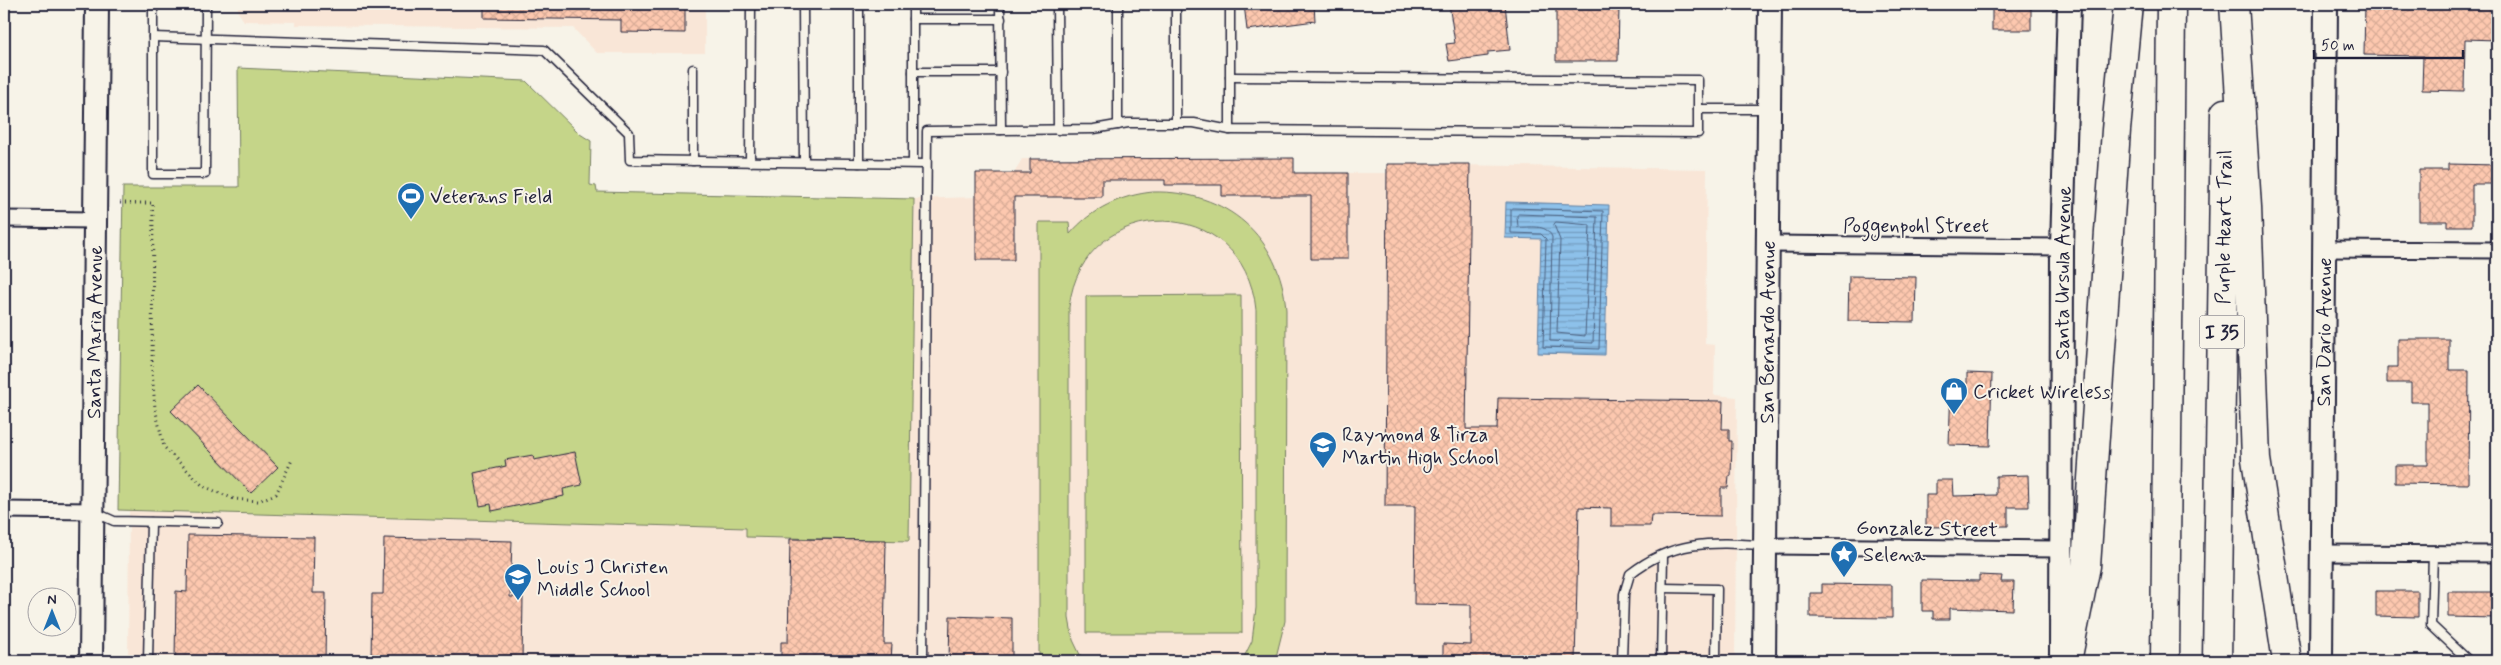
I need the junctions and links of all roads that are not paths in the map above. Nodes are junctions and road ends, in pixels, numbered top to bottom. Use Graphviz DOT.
graph roads {
  1 [pos="97,4"];
  2 [pos="154,4"];
  3 [pos="206,4"];
  4 [pos="751,4"];
  5 [pos="803,4"];
  6 [pos="859,4"];
  7 [pos="913,4"];
  8 [pos="1000,4"];
  9 [pos="1057,4"];
  10 [pos="1118,4"];
  11 [pos="1176,4"];
  12 [pos="1230,4"];
  13 [pos="1770,4"];
  14 [pos="2069,4"];
  15 [pos="2128,4"];
  16 [pos="2171,4"];
  17 [pos="2226,4"];
  18 [pos="2234,4"];
  19 [pos="2326,4"];
  20 [pos="913,19"];
  21 [pos="1001,19"];
  22 [pos="153,37"];
  23 [pos="206,37"];
  24 [pos="694,68"];
  25 [pos="913,72"];
  26 [pos="1001,72"];
  27 [pos="1230,77"];
  28 [pos="1698,109"];
  29 [pos="1770,109"];
  30 [pos="1176,123"];
  31 [pos="1118,125"];
  32 [pos="1001,130"];
  33 [pos="1058,130"];
  34 [pos="1230,130"];
  35 [pos="694,161"];
  36 [pos="750,162"];
  37 [pos="804,162"];
  38 [pos="859,163"];
  39 [pos="913,164"];
  40 [pos="926,164"];
  41 [pos="4,219"];
  42 [pos="95,220"];
  43 [pos="1769,244"];
  44 [pos="2062,246"];
  45 [pos="2324,249"];
  46 [pos="2497,250"];
  47 [pos="4,510"];
  48 [pos="93,511"];
  49 [pos="151,522"];
  50 [pos="218,523"];
  51 [pos="1765,546"];
  52 [pos="2060,550"];
  53 [pos="2321,553"];
  54 [pos="2432,554"];
  55 [pos="2497,554"];
  56 [pos="1663,556"];
  57 [pos="1663,588"];
  58 [pos="91,661"];
  59 [pos="148,661"];
  60 [pos="923,661"];
  61 [pos="1622,661"];
  62 [pos="1662,661"];
  63 [pos="1716,661"];
  64 [pos="1764,661"];
  65 [pos="2061,661"];
  66 [pos="2067,661"];
  67 [pos="2166,661"];
  68 [pos="2217,661"];
  69 [pos="2287,661"];
  70 [pos="2321,661"];
  71 [pos="2469,661"];
  1 -- 42 [label="main road, Santa Maria Avenue"];
  2 -- 22 [label="lane"];
  3 -- 23 [label="lane"];
  4 -- 36 [label="lane"];
  5 -- 37 [label="lane"];
  6 -- 38 [label="lane"];
  7 -- 20 [label="lane"];
  8 -- 21 [label="lane"];
  9 -- 33 [label="lane"];
  10 -- 31 [label="lane"];
  11 -- 30 [label="lane"];
  12 -- 27 [label="lane"];
  13 -- 29 [label="main road, San Bernardo Avenue"];
  14 -- 44 [label="main road, Santa Ursula Avenue"];
  15 -- 66 [label="highway"];
  16 -- 67 [label="highway, I 35"];
  17 -- 68 [label="highway, Purple Heart Trail / I 35"];
  18 -- 69 [label="highway"];
  19 -- 45 [label="main road, San Dario Avenue"];
  20 -- 21 [label="lane"];
  20 -- 25 [label="lane"];
  21 -- 26 [label="lane"];
  22 -- 23 [label="lane"];
  22 -- 23 [label="lane"];
  23 -- 35 [label="lane"];
  24 -- 35 [label="lane"];
  25 -- 26 [label="lane"];
  25 -- 39 [label="lane"];
  26 -- 32 [label="lane"];
  27 -- 28 [label="lane"];
  27 -- 34 [label="lane"];
  28 -- 29 [label="lane"];
  28 -- 34 [label="lane"];
  29 -- 43 [label="main road, San Bernardo Avenue"];
  30 -- 31 [label="lane"];
  30 -- 34 [label="lane"];
  31 -- 33 [label="lane"];
  32 -- 33 [label="lane"];
  32 -- 40 [label="lane"];
  35 -- 36 [label="lane"];
  36 -- 37 [label="lane"];
  37 -- 38 [label="lane"];
  38 -- 39 [label="lane"];
  39 -- 40 [label="lane"];
  40 -- 60 [label="lane"];
  41 -- 42 [label="street"];
  42 -- 48 [label="main road, Santa Maria Avenue"];
  43 -- 44 [label="street, Poggenpohl Street"];
  43 -- 51 [label="main road, San Bernardo Avenue"];
  44 -- 52 [label="main road, Santa Ursula Avenue"];
  45 -- 46 [label="street"];
  45 -- 53 [label="main road, San Dario Avenue"];
  47 -- 48 [label="street"];
  48 -- 49 [label="lane"];
  48 -- 58 [label="main road, Santa Maria Avenue"];
  49 -- 50 [label="lane"];
  49 -- 59 [label="lane"];
  51 -- 52 [label="street, Gonzalez Street"];
  51 -- 56 [label="lane"];
  51 -- 64 [label="main road, San Bernardo Avenue"];
  52 -- 65 [label="main road, Santa Ursula Avenue"];
  53 -- 54 [label="street"];
  53 -- 70 [label="main road, San Dario Avenue"];
  54 -- 55 [label="street"];
  54 -- 71 [label="lane"];
  56 -- 57 [label="lane"];
  56 -- 61 [label="lane"];
  57 -- 62 [label="lane"];
  57 -- 63 [label="lane"];
}
